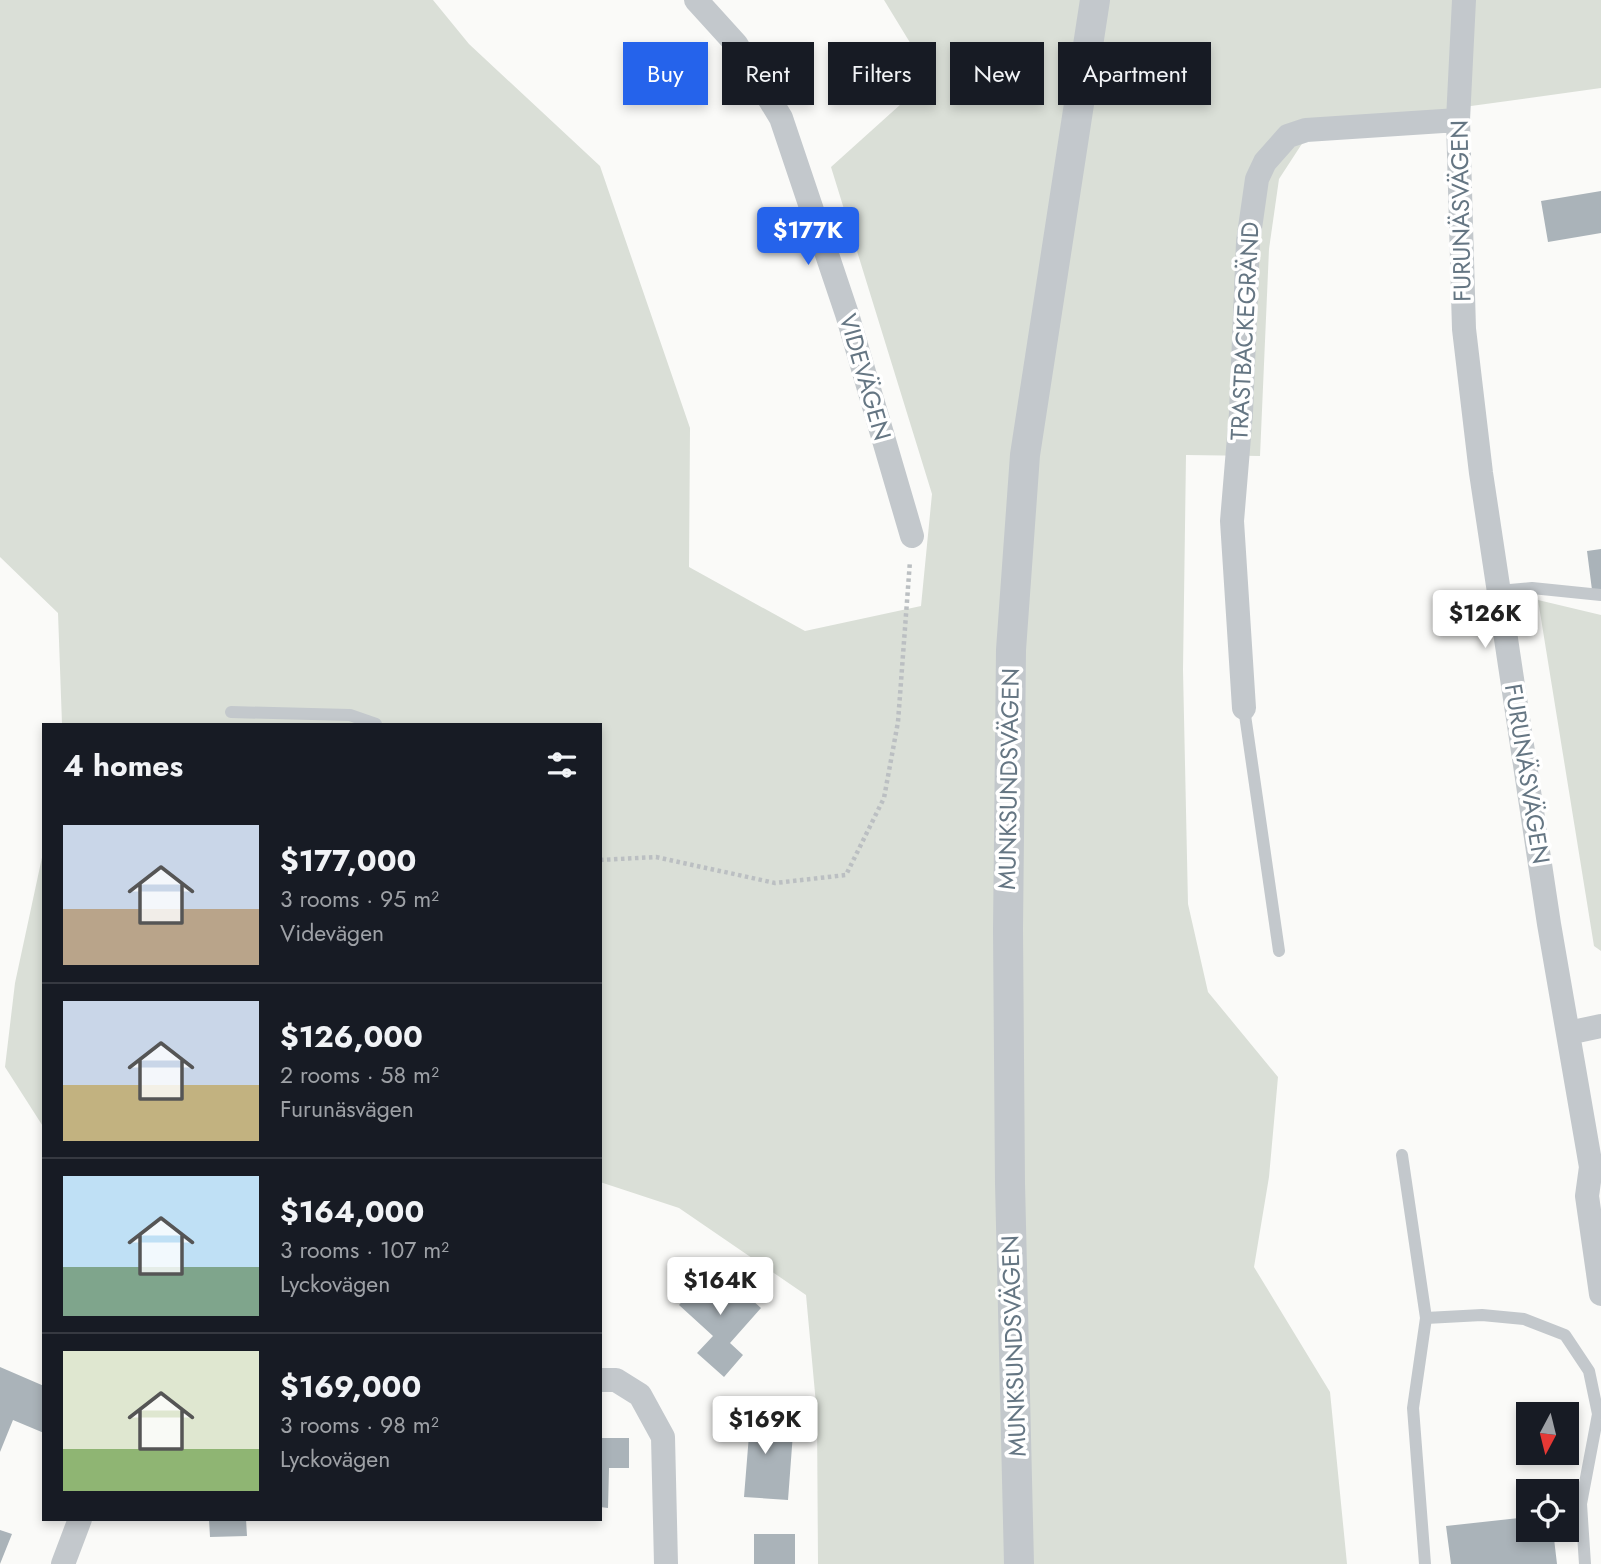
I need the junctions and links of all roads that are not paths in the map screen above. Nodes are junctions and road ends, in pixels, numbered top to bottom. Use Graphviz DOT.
graph roads {
  1 [pos="696,0"];
  2 [pos="1095,0"];
  3 [pos="1464,0"];
  4 [pos="1458,120"];
  5 [pos="912,536"];
  6 [pos="1499,591"];
  7 [pos="1601,595"];
  8 [pos="1244,708"];
  9 [pos="231,712"];
  10 [pos="373,723"];
  11 [pos="1279,951"];
  12 [pos="1601,1026"];
  13 [pos="1568,1033"];
  14 [pos="1402,1155"];
  15 [pos="1601,1294"];
  16 [pos="1426,1318"];
  17 [pos="602,1380"];
  18 [pos="1599,1413"];
  19 [pos="79,1521"];
  20 [pos="63,1564"];
  21 [pos="666,1564"];
  22 [pos="1019,1564"];
  23 [pos="1425,1564"];
  24 [pos="1586,1564"];
  1 -- 5 [label="street, VIDEVÄGEN"];
  2 -- 22 [label="street, MUNKSUNDSVÄGEN"];
  3 -- 4 [label="street, FURUNÄSVÄGEN"];
  4 -- 6 [label="street, FURUNÄSVÄGEN"];
  4 -- 8 [label="street, TRASTBACKEGRÄND"];
  6 -- 7 [label="lane"];
  6 -- 13 [label="street, FURUNÄSVÄGEN"];
  8 -- 11 [label="lane"];
  9 -- 10 [label="lane"];
  12 -- 13 [label="street"];
  13 -- 15 [label="street, FURUNÄSVÄGEN"];
  14 -- 16 [label="lane"];
  16 -- 18 [label="lane"];
  16 -- 23 [label="lane"];
  17 -- 21 [label="street"];
  18 -- 24 [label="lane"];
  19 -- 20 [label="street"];
}
